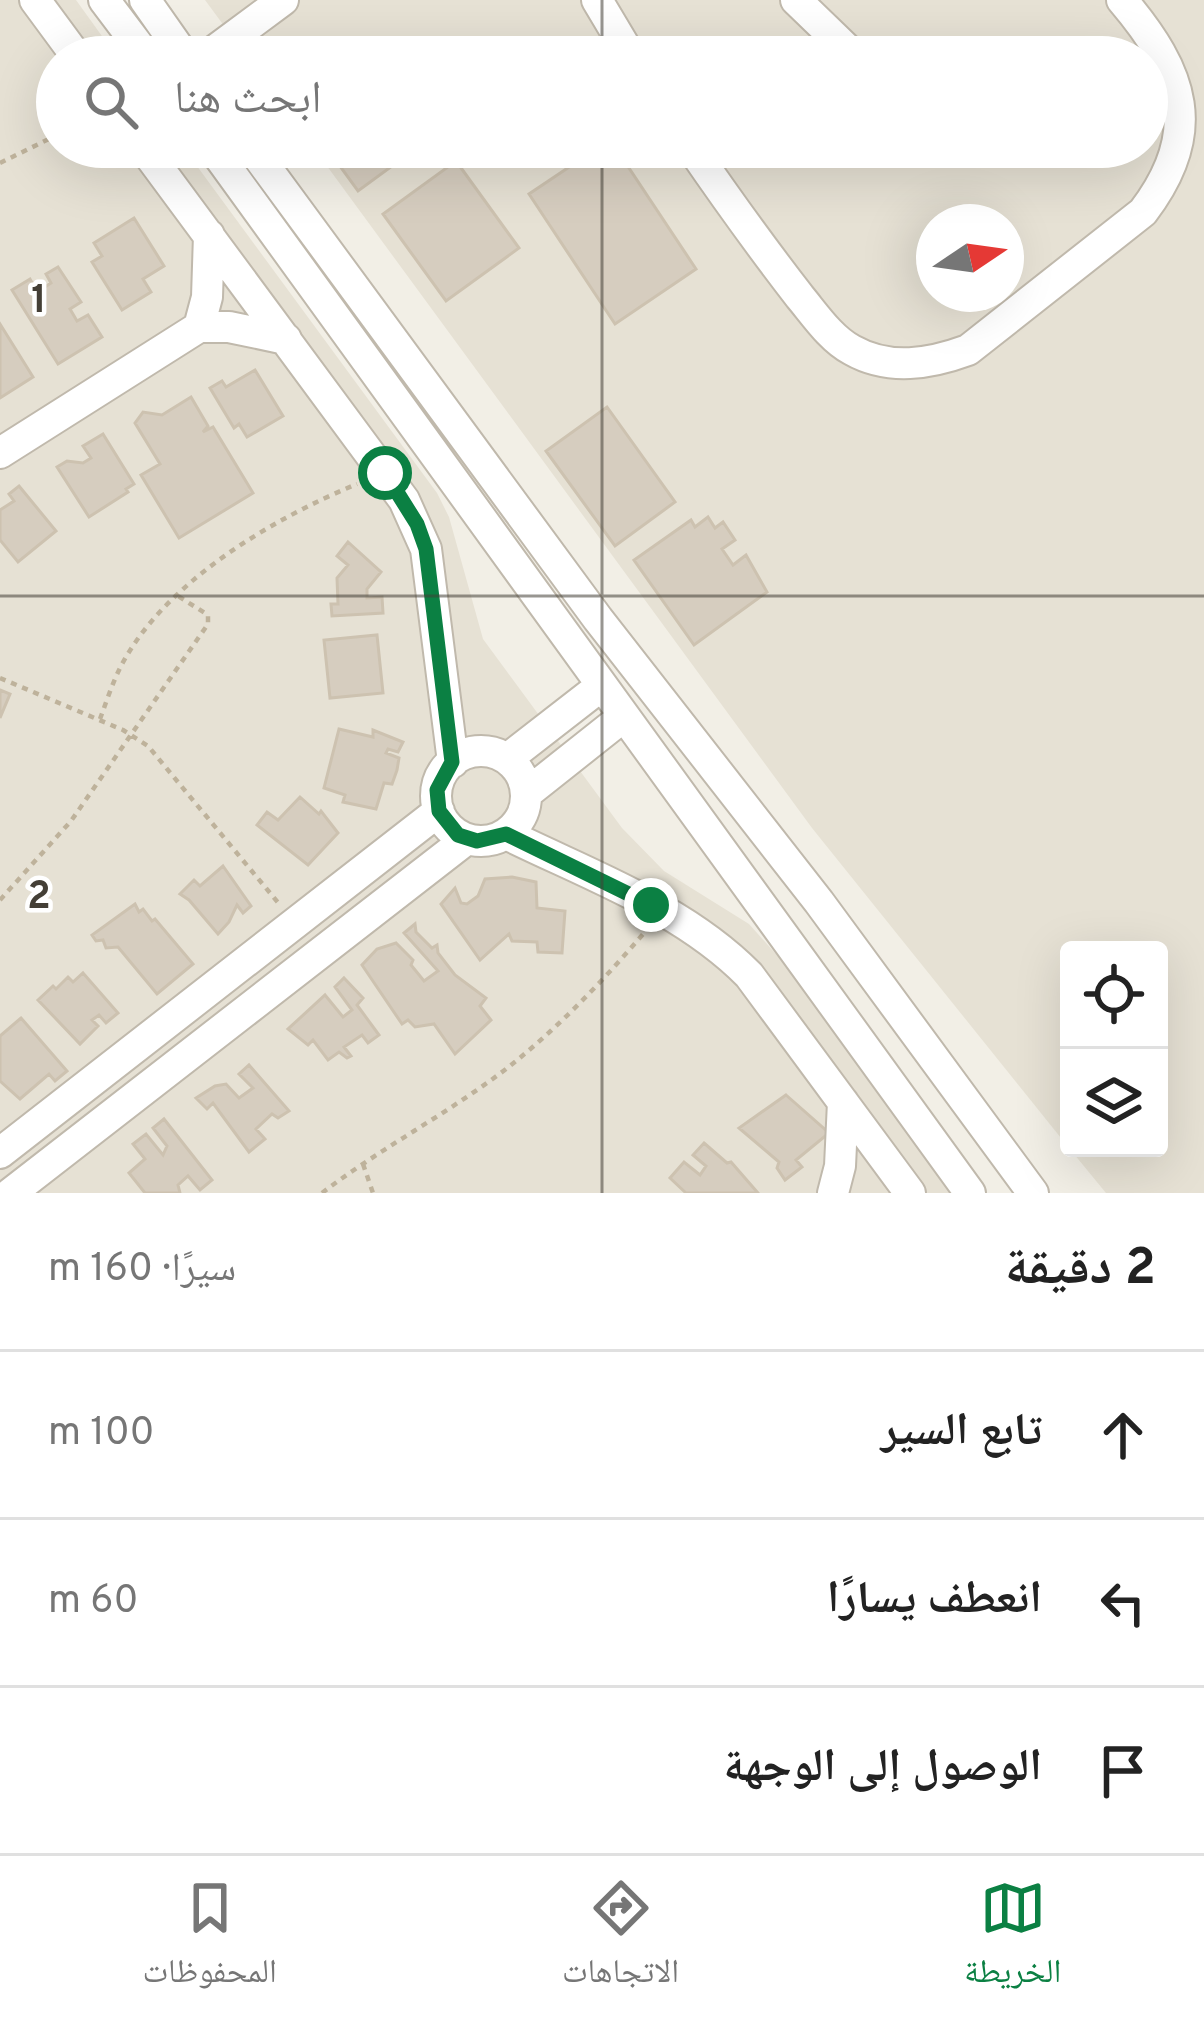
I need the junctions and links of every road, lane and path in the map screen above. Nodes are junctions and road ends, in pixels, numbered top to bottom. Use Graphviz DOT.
graph roads {
  1 [pos="34,0"];
  2 [pos="104,0"];
  3 [pos="145,0"];
  4 [pos="283,0"];
  5 [pos="597,0"];
  6 [pos="796,0"];
  7 [pos="1122,0"];
  8 [pos="61,36"];
  9 [pos="131,36"];
  10 [pos="170,36"];
  11 [pos="234,36"];
  12 [pos="618,36"];
  13 [pos="833,36"];
  14 [pos="1152,36"];
  15 [pos="1168,55"];
  16 [pos="36,146"];
  17 [pos="0,164"];
  18 [pos="159,168"];
  19 [pos="227,168"];
  20 [pos="267,168"];
  21 [pos="706,168"];
  22 [pos="208,235"];
  23 [pos="200,328"];
  24 [pos="286,339"];
  25 [pos="0,453"];
  26 [pos="477,453"];
  27 [pos="385,473"];
  28 [pos="448,475"];
  29 [pos="178,596"];
  30 [pos="0,678"];
  31 [pos="601,686"];
  32 [pos="623,717"];
  33 [pos="559,719"];
  34 [pos="99,721"];
  35 [pos="130,735"];
  36 [pos="581,750"];
  37 [pos="507,759"];
  38 [pos="452,762"];
  39 [pos="526,794"];
  40 [pos="439,811"];
  41 [pos="506,834"];
  42 [pos="467,839"];
  43 [pos="0,899"];
  44 [pos="819,902"];
  45 [pos="664,911"];
  46 [pos="295,923"];
  47 [pos="779,931"];
  48 [pos="843,1102"];
  49 [pos="0,1153"];
  50 [pos="362,1163"];
  51 [pos="11,1193"];
  52 [pos="322,1193"];
  53 [pos="373,1193"];
  54 [pos="833,1193"];
  55 [pos="910,1193"];
  56 [pos="970,1193"];
  57 [pos="1033,1193"];
  1 -- 8 [label="street"];
  2 -- 9 [label="street"];
  3 -- 10 [label="street"];
  4 -- 11 [label="street"];
  5 -- 12 [label="street"];
  6 -- 13 [label="street"];
  7 -- 14 [label="street"];
  15 -- 21 [label="street"];
  16 -- 17 [label="path"];
  18 -- 22 [label="street"];
  19 -- 28 [label="street"];
  20 -- 26 [label="street"];
  22 -- 23 [label="street"];
  22 -- 24 [label="street"];
  23 -- 24 [label="street"];
  23 -- 25 [label="street"];
  24 -- 27 [label="street"];
  26 -- 28 [label="street"];
  26 -- 44 [label="street"];
  27 -- 29 [label="path"];
  27 -- 38 [label="street"];
  28 -- 31 [label="street"];
  29 -- 34 [label="path"];
  29 -- 35 [label="path"];
  30 -- 34 [label="path"];
  31 -- 32 [label="street"];
  31 -- 33 [label="street"];
  32 -- 36 [label="street"];
  32 -- 47 [label="street"];
  33 -- 36 [label="street"];
  33 -- 37 [label="street"];
  34 -- 35 [label="path"];
  35 -- 43 [label="path"];
  35 -- 46 [label="path"];
  36 -- 39 [label="street"];
  37 -- 38 [label="street"];
  37 -- 39 [label="street"];
  38 -- 40 [label="street"];
  39 -- 41 [label="street"];
  40 -- 42 [label="street"];
  40 -- 46 [label="street"];
  41 -- 42 [label="street"];
  41 -- 45 [label="street"];
  42 -- 51 [label="street"];
  44 -- 47 [label="street"];
  44 -- 57 [label="street"];
  45 -- 48 [label="street"];
  45 -- 50 [label="path"];
  46 -- 49 [label="street"];
  47 -- 56 [label="street"];
  48 -- 54 [label="street"];
  48 -- 55 [label="street"];
  50 -- 52 [label="path"];
  50 -- 53 [label="path"];
}
